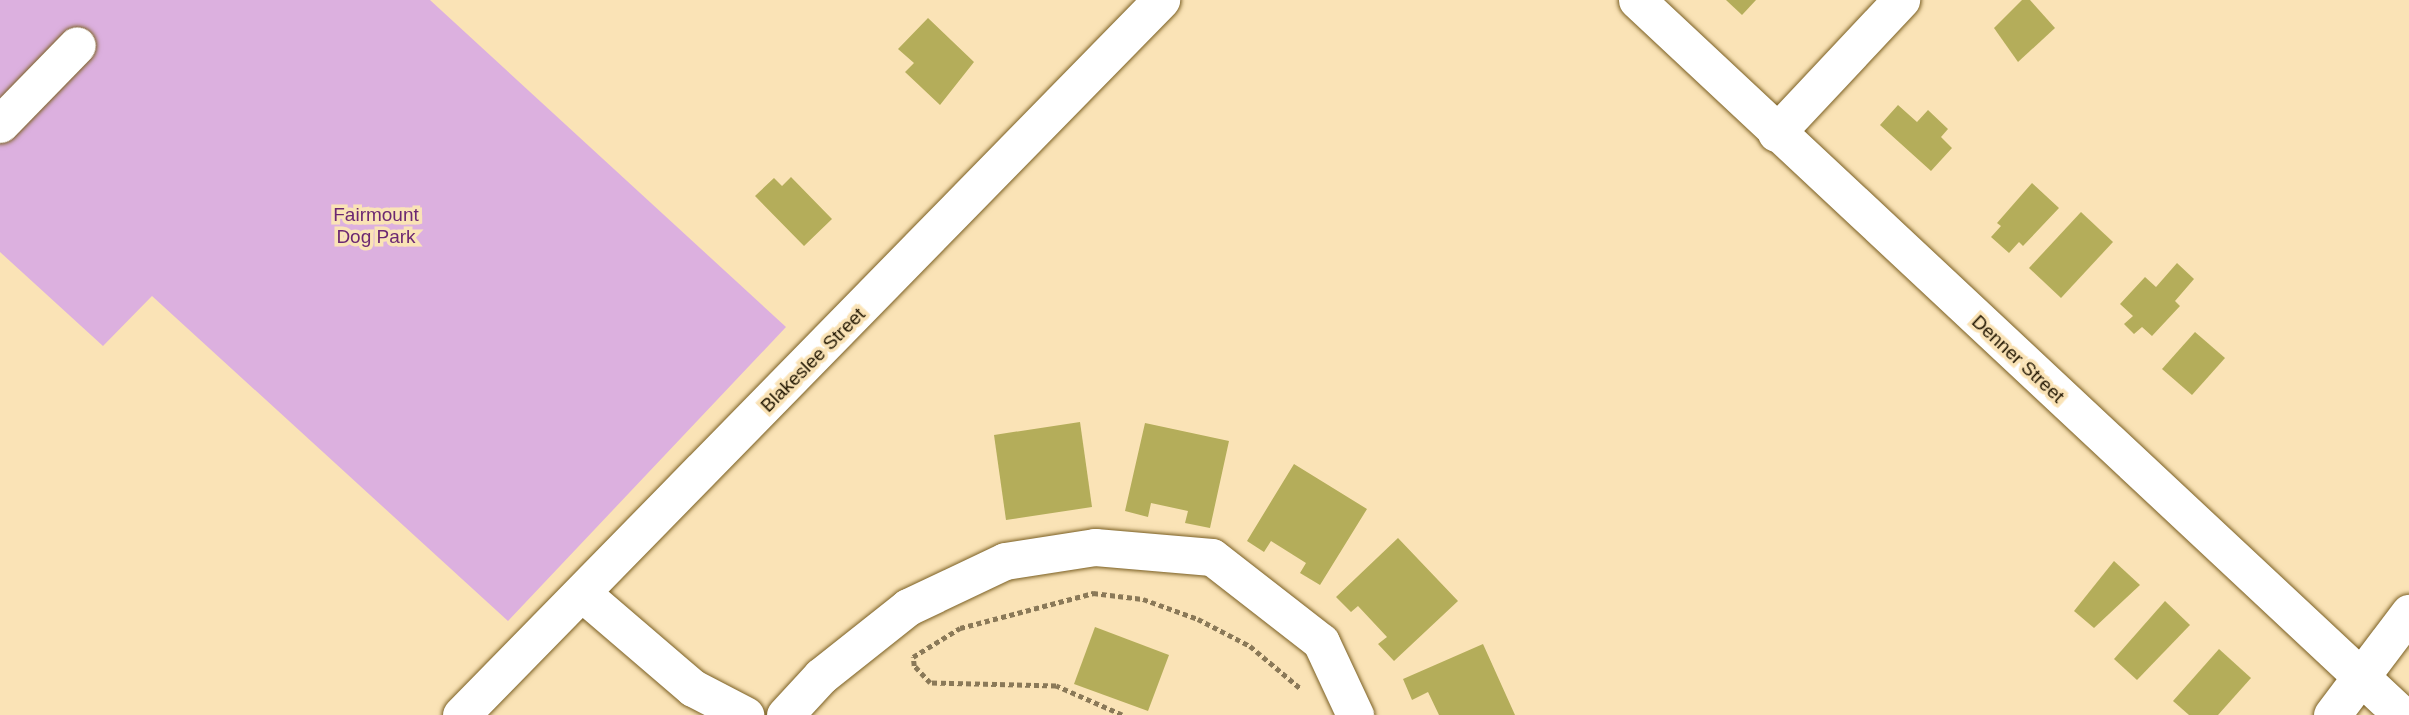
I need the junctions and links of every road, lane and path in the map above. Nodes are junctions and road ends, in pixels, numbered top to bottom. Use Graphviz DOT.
graph roads {
  1 [pos="1161,0"];
  2 [pos="1637,0"];
  3 [pos="1901,0"];
  4 [pos="77,45"];
  5 [pos="0,124"];
  6 [pos="1776,133"];
  7 [pos="582,593"];
  8 [pos="2409,613"];
  9 [pos="2360,676"];
  10 [pos="1305,694"];
  11 [pos="461,715"];
  12 [pos="745,715"];
  13 [pos="785,715"];
  14 [pos="1122,715"];
  15 [pos="1355,715"];
  16 [pos="2332,715"];
  17 [pos="2402,715"];
  1 -- 7 [label="street, Blakeslee Street"];
  2 -- 6 [label="street, Denner Street"];
  3 -- 6 [label="street"];
  4 -- 5 [label="street"];
  6 -- 9 [label="street, Denner Street"];
  7 -- 11 [label="street, Blakeslee Street"];
  7 -- 12 [label="street"];
  8 -- 9 [label="street"];
  9 -- 16 [label="street"];
  9 -- 17 [label="street, Denner Street"];
  10 -- 14 [label="path"];
  13 -- 15 [label="street"];
}
